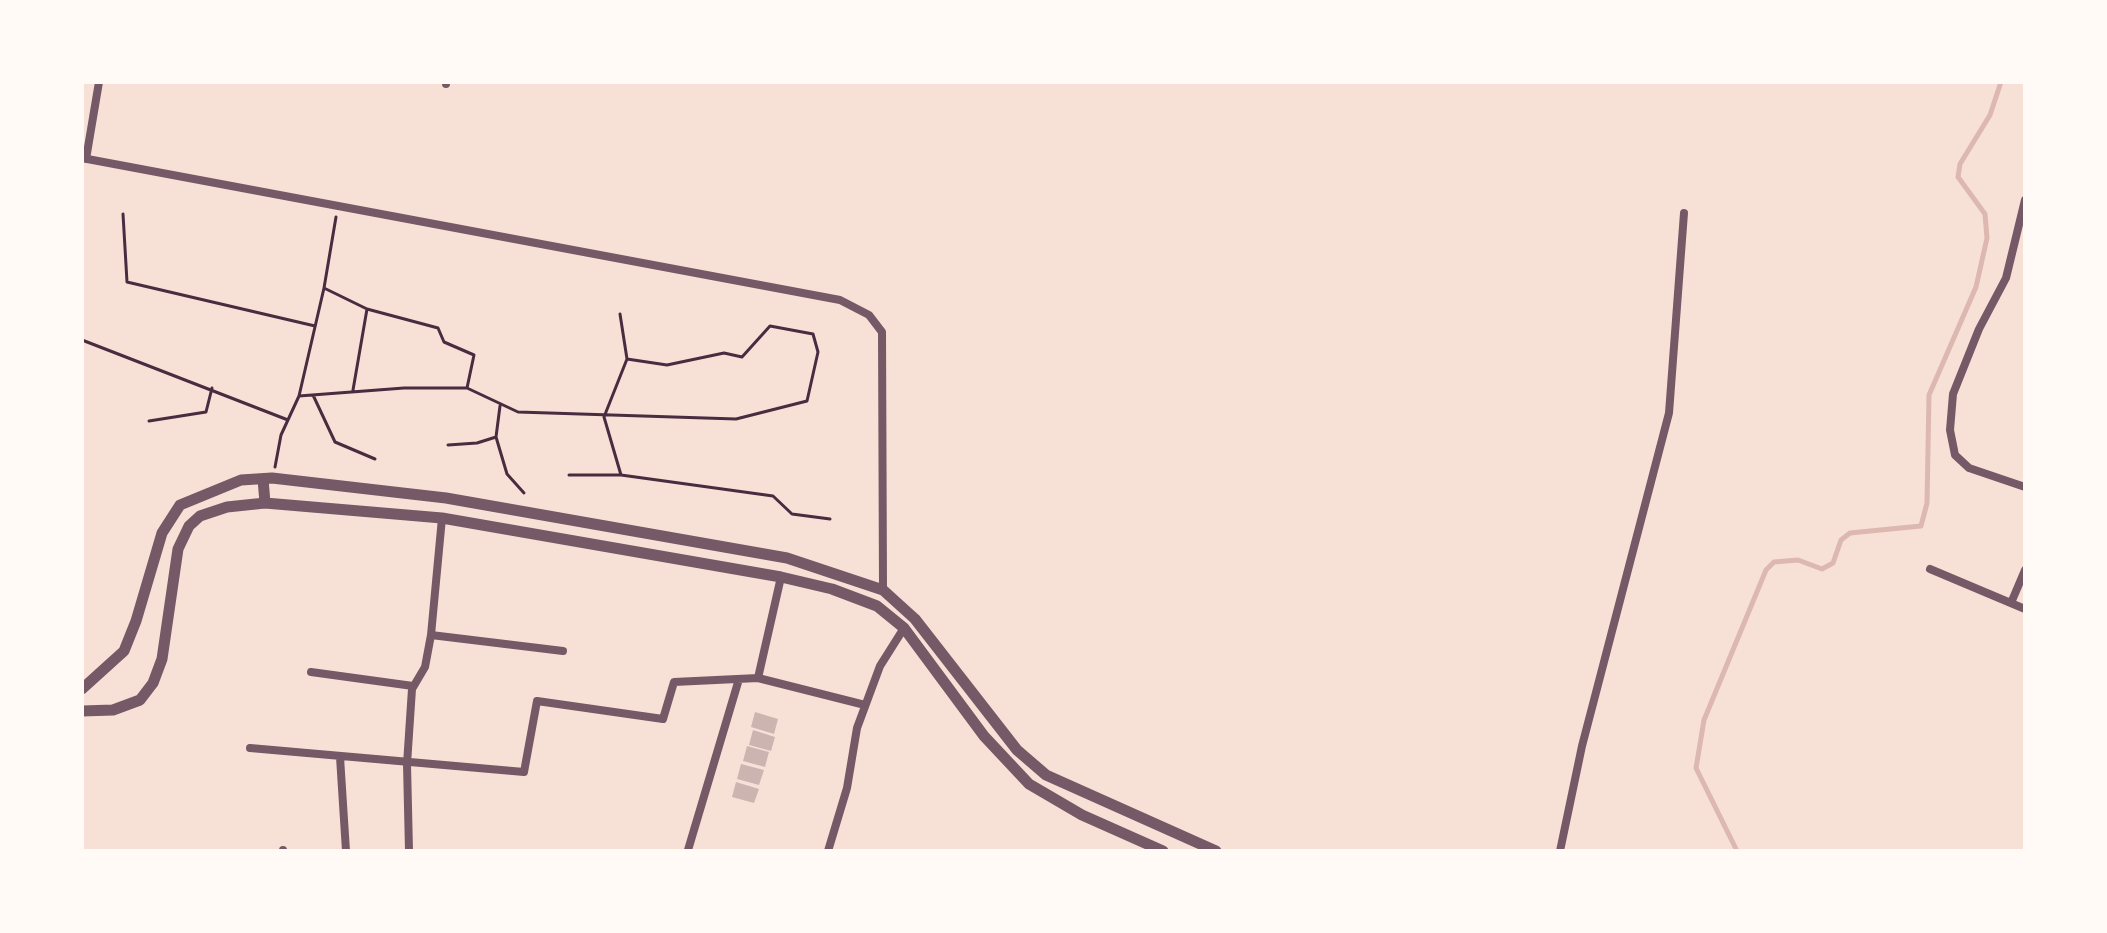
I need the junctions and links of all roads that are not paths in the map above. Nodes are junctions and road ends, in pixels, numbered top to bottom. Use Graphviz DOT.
graph roads {
  1 [pos="99,82"];
  2 [pos="82,113"];
  3 [pos="91,122"];
  4 [pos="84,158"];
  5 [pos="2025,200"];
  6 [pos="1684,213"];
  7 [pos="268,478"];
  8 [pos="2025,487"];
  9 [pos="265,503"];
  10 [pos="442,518"];
  11 [pos="1930,569"];
  12 [pos="2025,570"];
  13 [pos="781,577"];
  14 [pos="883,590"];
  15 [pos="2011,603"];
  16 [pos="2025,609"];
  17 [pos="904,628"];
  18 [pos="431,635"];
  19 [pos="563,651"];
  20 [pos="311,672"];
  21 [pos="758,678"];
  22 [pos="739,679"];
  23 [pos="413,686"];
  24 [pos="82,689"];
  25 [pos="865,705"];
  26 [pos="82,711"];
  27 [pos="250,748"];
  28 [pos="340,757"];
  29 [pos="407,764"];
  30 [pos="688,850"];
  31 [pos="346,851"];
  32 [pos="409,851"];
  33 [pos="828,851"];
  34 [pos="1163,851"];
  35 [pos="1216,851"];
  36 [pos="1560,851"];
  1 -- 3 [label="street"];
  2 -- 3 [label="street"];
  3 -- 4 [label="street"];
  4 -- 14 [label="street"];
  5 -- 8 [label="street"];
  6 -- 36 [label="street"];
  7 -- 9 [label="street"];
  7 -- 14 [label="street"];
  7 -- 24 [label="street"];
  9 -- 10 [label="street"];
  9 -- 26 [label="street"];
  10 -- 13 [label="street"];
  10 -- 18 [label="street"];
  11 -- 15 [label="street"];
  12 -- 15 [label="street"];
  13 -- 17 [label="street"];
  13 -- 21 [label="street"];
  14 -- 35 [label="street"];
  15 -- 16 [label="street"];
  17 -- 25 [label="street"];
  17 -- 34 [label="street"];
  18 -- 19 [label="street"];
  18 -- 23 [label="street"];
  20 -- 23 [label="street"];
  21 -- 22 [label="street"];
  21 -- 25 [label="street"];
  22 -- 29 [label="street"];
  22 -- 30 [label="street"];
  23 -- 29 [label="street"];
  25 -- 33 [label="street"];
  27 -- 28 [label="street"];
  28 -- 29 [label="street"];
  28 -- 31 [label="street"];
  29 -- 32 [label="street"];
}
